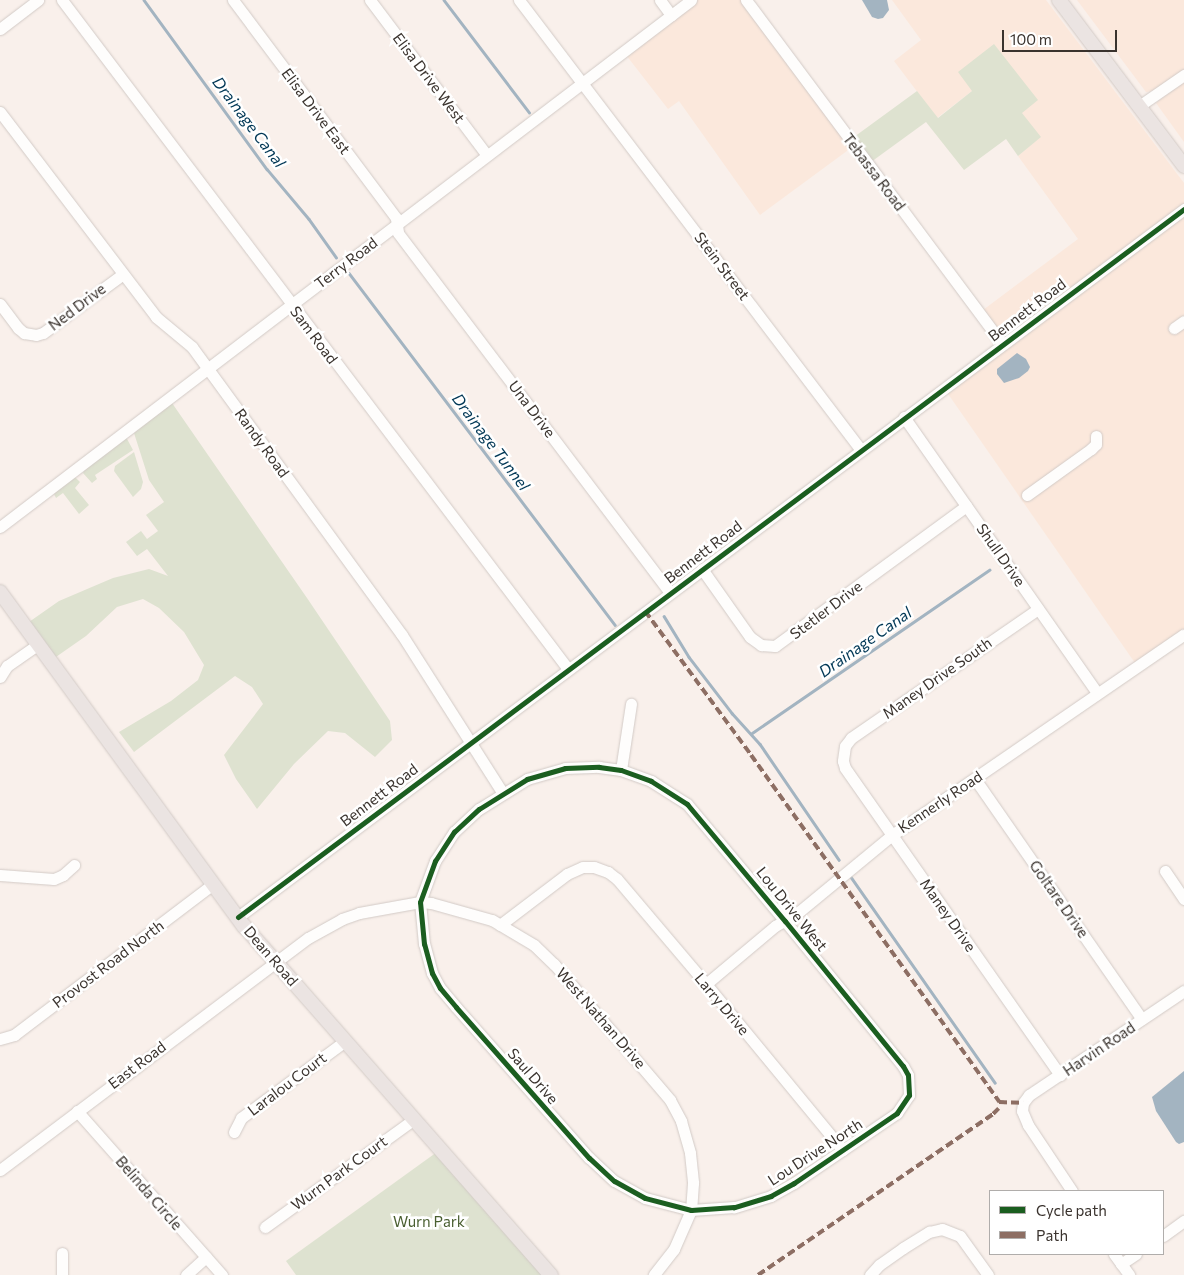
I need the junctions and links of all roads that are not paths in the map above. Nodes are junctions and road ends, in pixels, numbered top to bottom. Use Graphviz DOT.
graph roads {
  1 [pos="38,0"];
  2 [pos="62,0"];
  3 [pos="232,0"];
  4 [pos="370,0"];
  5 [pos="519,0"];
  6 [pos="660,0"];
  7 [pos="692,0"];
  8 [pos="746,0"];
  9 [pos="1059,0"];
  10 [pos="671,15"];
  11 [pos="0,29"];
  12 [pos="1184,75"];
  13 [pos="582,83"];
  14 [pos="1139,106"];
  15 [pos="0,112"];
  16 [pos="487,155"];
  17 [pos="1184,166"];
  18 [pos="1184,209"];
  19 [pos="397,224"];
  20 [pos="123,274"];
  21 [pos="0,304"];
  22 [pos="291,305"];
  23 [pos="1184,320"];
  24 [pos="1174,328"];
  25 [pos="1002,343"];
  26 [pos="208,368"];
  27 [pos="904,417"];
  28 [pos="1096,436"];
  29 [pos="861,450"];
  30 [pos="1027,495"];
  31 [pos="966,506"];
  32 [pos="0,527"];
  33 [pos="702,568"];
  34 [pos="0,592"];
  35 [pos="670,592"];
  36 [pos="1038,609"];
  37 [pos="1184,634"];
  38 [pos="38,644"];
  39 [pos="568,669"];
  40 [pos="0,677"];
  41 [pos="1097,693"];
  42 [pos="631,704"];
  43 [pos="470,742"];
  44 [pos="842,753"];
  45 [pos="621,770"];
  46 [pos="975,779"];
  47 [pos="502,792"];
  48 [pos="892,835"];
  49 [pos="74,865"];
  50 [pos="1165,871"];
  51 [pos="0,875"];
  52 [pos="213,884"];
  53 [pos="1184,899"];
  54 [pos="420,902"];
  55 [pos="238,917"];
  56 [pos="786,921"];
  57 [pos="500,925"];
  58 [pos="275,962"];
  59 [pos="706,984"];
  60 [pos="1184,991"];
  61 [pos="1142,1019"];
  62 [pos="0,1039"];
  63 [pos="345,1041"];
  64 [pos="1060,1075"];
  65 [pos="908,1095"];
  66 [pos="77,1111"];
  67 [pos="414,1119"];
  68 [pos="234,1132"];
  69 [pos="843,1150"];
  70 [pos="0,1170"];
  71 [pos="1071,1190"];
  72 [pos="691,1210"];
  73 [pos="1184,1221"];
  74 [pos="265,1227"];
  75 [pos="1164,1235"];
  76 [pos="62,1253"];
  77 [pos="1115,1255"];
  78 [pos="1135,1255"];
  79 [pos="206,1257"];
  80 [pos="1122,1264"];
  81 [pos="62,1275"];
  82 [pos="186,1275"];
  83 [pos="222,1275"];
  84 [pos="551,1275"];
  85 [pos="654,1275"];
  86 [pos="870,1275"];
  87 [pos="988,1275"];
  88 [pos="1129,1275"];
  1 -- 11 [label="street"];
  2 -- 22 [label="street, Sam Road"];
  3 -- 19 [label="street, Elisa Drive East"];
  4 -- 16 [label="street, Elisa Drive West"];
  5 -- 13 [label="street, Stein Street"];
  6 -- 10 [label="street"];
  7 -- 10 [label="street, Terry Road"];
  8 -- 25 [label="street, Tebassa Road"];
  9 -- 14 [label="main road"];
  10 -- 13 [label="street, Terry Road"];
  12 -- 14 [label="street"];
  13 -- 16 [label="street, Terry Road"];
  13 -- 29 [label="street, Stein Street"];
  14 -- 17 [label="main road"];
  15 -- 20 [label="street, Randy Road"];
  16 -- 19 [label="street, Terry Road"];
  18 -- 25 [label="street, Bennett Road"];
  19 -- 22 [label="street, Terry Road"];
  19 -- 35 [label="street, Una Drive"];
  20 -- 21 [label="street, Ned Drive"];
  20 -- 26 [label="street, Randy Road"];
  22 -- 26 [label="street, Terry Road"];
  22 -- 39 [label="street, Sam Road"];
  23 -- 24 [label="street"];
  25 -- 27 [label="street, Bennett Road"];
  26 -- 32 [label="street, Terry Road"];
  26 -- 43 [label="street, Randy Road"];
  27 -- 29 [label="street, Bennett Road"];
  27 -- 31 [label="street, Shull Drive"];
  28 -- 30 [label="street"];
  29 -- 33 [label="street, Bennett Road"];
  31 -- 33 [label="street, Stetler Drive"];
  31 -- 36 [label="street, Shull Drive"];
  33 -- 35 [label="street, Bennett Road"];
  34 -- 38 [label="main road, Dean Road"];
  35 -- 39 [label="street, Bennett Road"];
  36 -- 41 [label="street, Shull Drive"];
  36 -- 44 [label="street, Maney Drive South"];
  37 -- 41 [label="street, Kennerly Road"];
  38 -- 40 [label="street"];
  38 -- 52 [label="main road, Dean Road"];
  39 -- 43 [label="street, Bennett Road"];
  41 -- 46 [label="street, Kennerly Road"];
  42 -- 45 [label="street"];
  43 -- 47 [label="street, Randy Road"];
  43 -- 55 [label="street, Bennett Road"];
  44 -- 48 [label="street, Maney Drive"];
  45 -- 47 [label="street, Lou Drive West"];
  45 -- 56 [label="street, Lou Drive West"];
  46 -- 48 [label="street, Kennerly Road"];
  46 -- 61 [label="street, Goltare Drive"];
  47 -- 54 [label="street, Lou Drive West"];
  48 -- 56 [label="street, Kennerly Road"];
  48 -- 64 [label="street, Maney Drive"];
  49 -- 51 [label="street"];
  50 -- 53 [label="street"];
  52 -- 55 [label="main road, Dean Road"];
  52 -- 62 [label="street, Provost Road North"];
  54 -- 57 [label="street, West Nathan Drive"];
  54 -- 58 [label="street, East Road"];
  54 -- 72 [label="street, Saul Drive"];
  55 -- 58 [label="main road, Dean Road"];
  56 -- 59 [label="street, Kennerly Road"];
  56 -- 65 [label="street, Lou Drive West"];
  57 -- 59 [label="street, Larry Drive"];
  57 -- 72 [label="street, West Nathan Drive"];
  58 -- 63 [label="main road, Dean Road"];
  58 -- 66 [label="street, East Road"];
  59 -- 69 [label="street, Larry Drive"];
  60 -- 61 [label="street, Harvin Road"];
  61 -- 64 [label="street, Harvin Road"];
  63 -- 67 [label="main road, Dean Road"];
  63 -- 68 [label="street, Laralou Court"];
  64 -- 71 [label="street, Harvin Road"];
  65 -- 69 [label="street, Lou Drive North"];
  66 -- 70 [label="street, East Road"];
  66 -- 79 [label="street, Belinda Circle"];
  67 -- 74 [label="street, Wurn Park Court"];
  67 -- 84 [label="main road, Dean Road"];
  69 -- 72 [label="street, Lou Drive North"];
  72 -- 85 [label="street, West Nathan Drive"];
  73 -- 75 [label="street"];
  76 -- 81 [label="street"];
  77 -- 80 [label="street"];
  78 -- 80 [label="street"];
  79 -- 82 [label="street"];
  79 -- 83 [label="street, Belinda Circle"];
  80 -- 88 [label="street"];
  86 -- 87 [label="street"];
}
